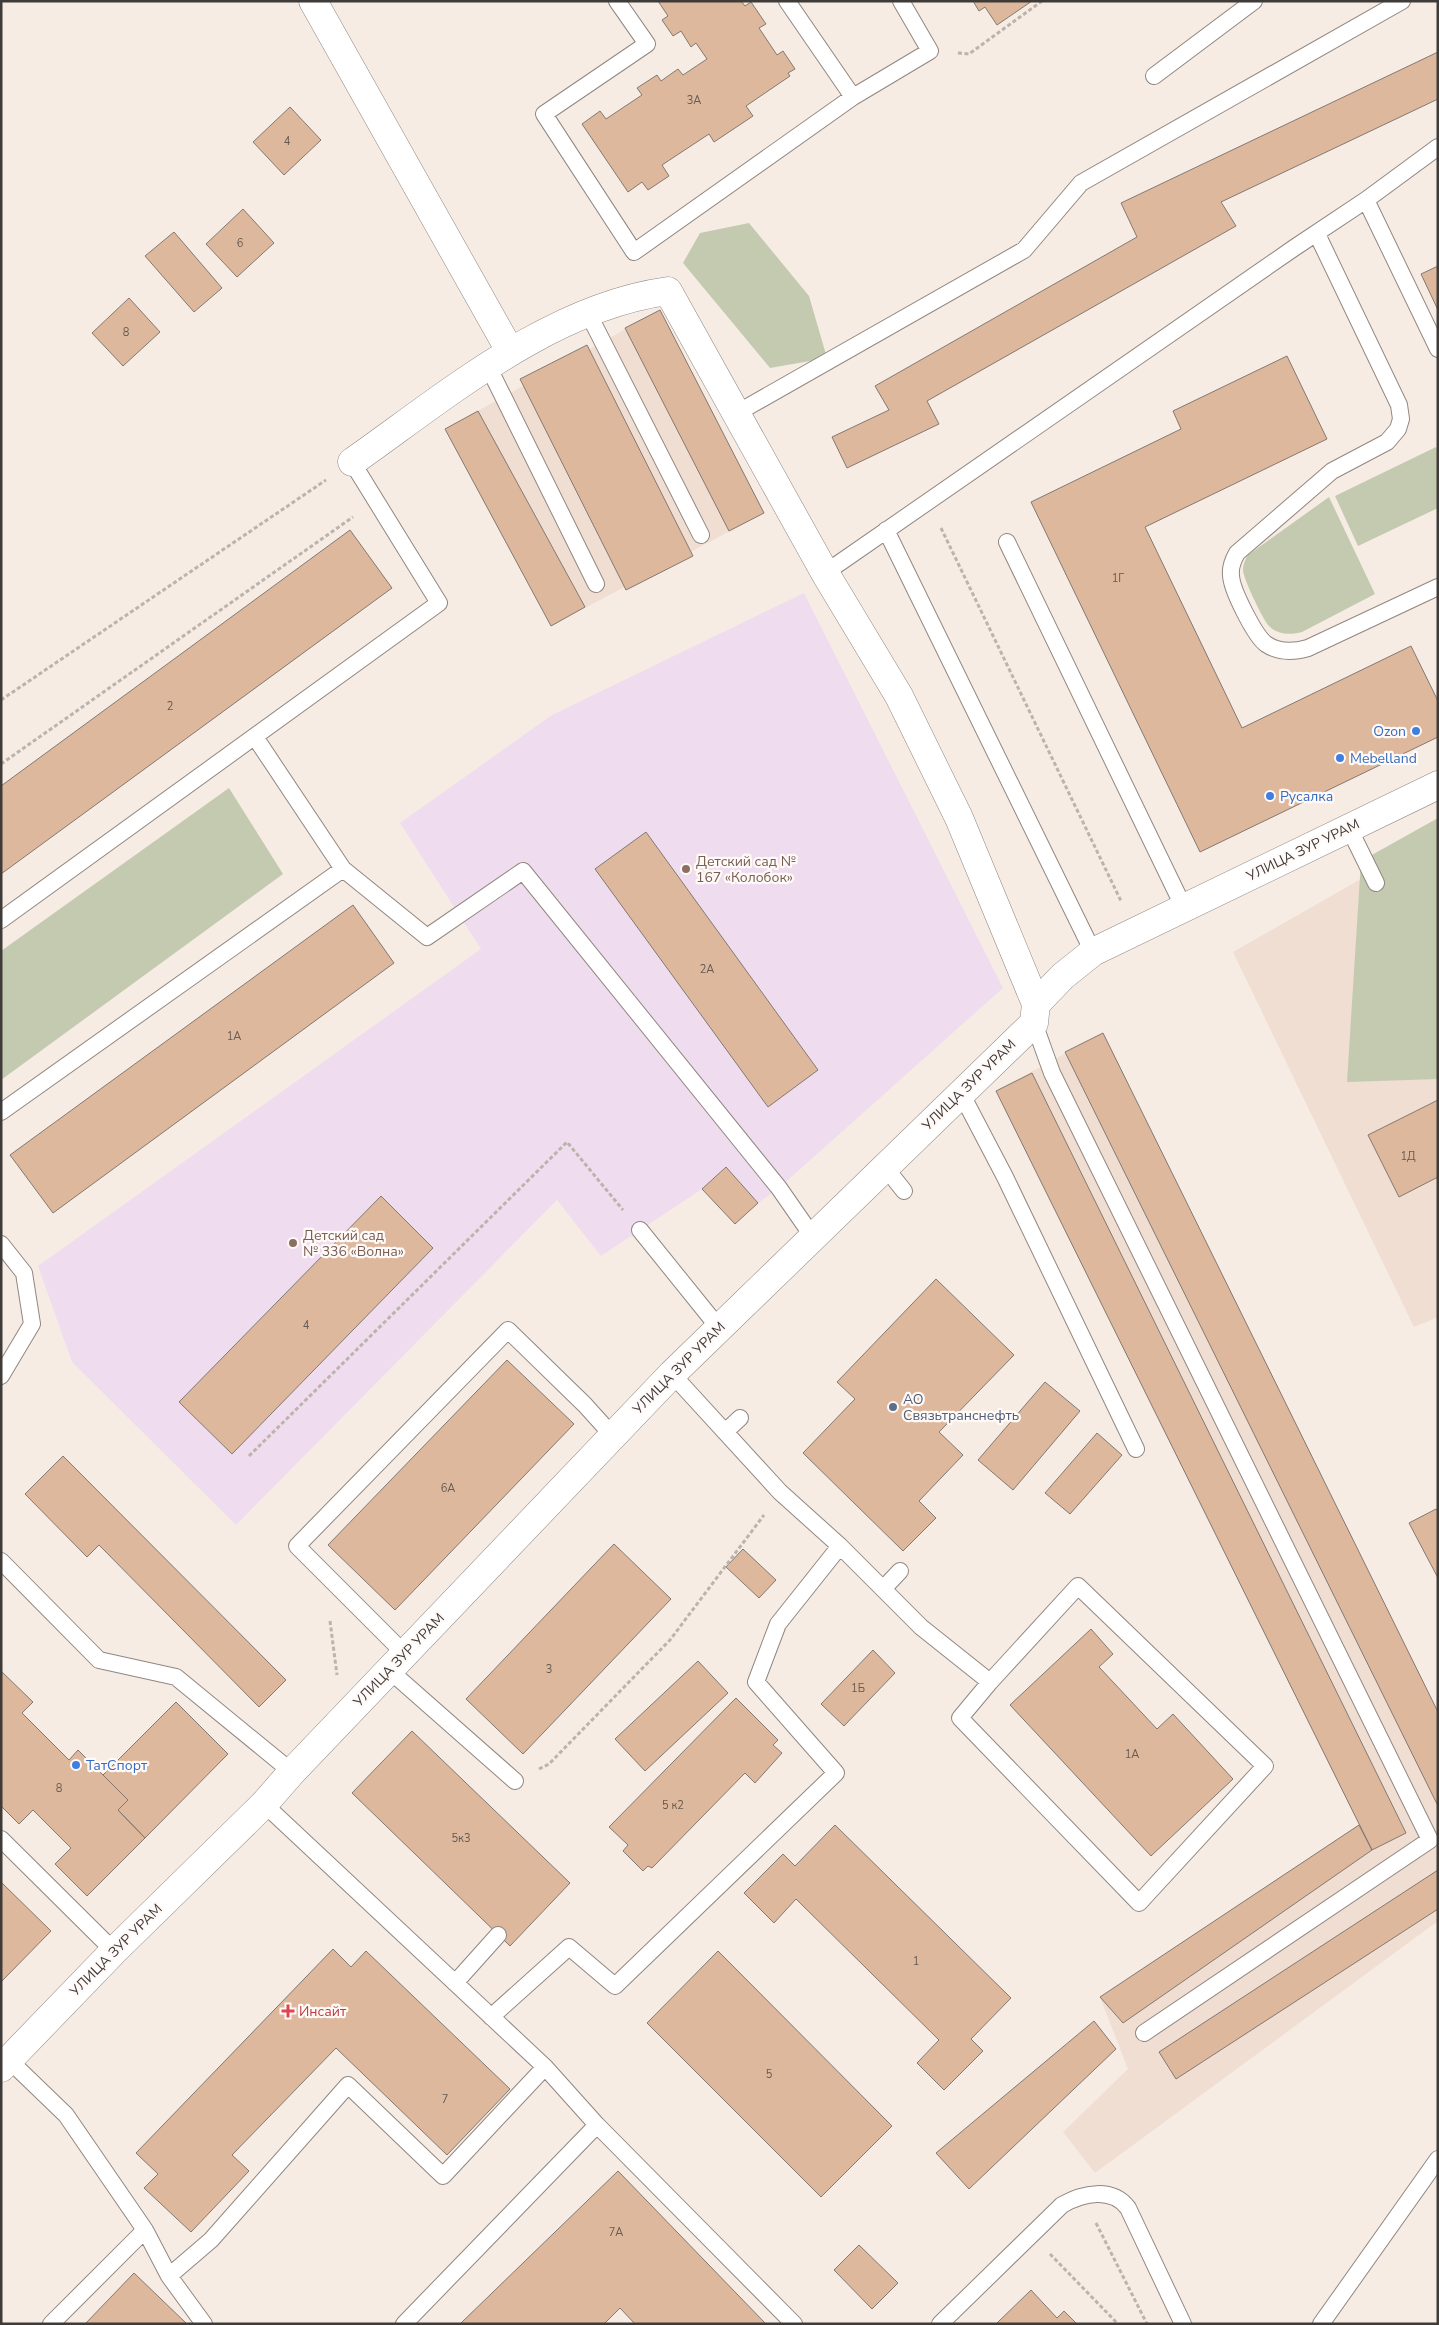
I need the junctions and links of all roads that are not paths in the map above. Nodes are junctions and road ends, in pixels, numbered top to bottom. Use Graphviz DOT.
graph roads {
  1 [pos="313,1"];
  2 [pos="617,1"];
  3 [pos="787,1"];
  4 [pos="901,1"];
  5 [pos="1254,1"];
  6 [pos="1402,1"];
  7 [pos="1154,76"];
  8 [pos="853,97"];
  9 [pos="1438,147"];
  10 [pos="1366,200"];
  11 [pos="1316,234"];
  12 [pos="588,313"];
  13 [pos="1438,349"];
  14 [pos="510,351"];
  15 [pos="488,366"];
  16 [pos="737,413"];
  17 [pos="352,462"];
  18 [pos="886,530"];
  19 [pos="701,535"];
  20 [pos="1007,542"];
  21 [pos="825,572"];
  22 [pos="596,584"];
  23 [pos="1438,587"];
  24 [pos="254,737"];
  25 [pos="1438,785"];
  26 [pos="1349,828"];
  27 [pos="343,869"];
  28 [pos="1376,883"];
  29 [pos="1184,908"];
  30 [pos="1,920"];
  31 [pos="1094,952"];
  32 [pos="1035,1013"];
  33 [pos="961,1093"];
  34 [pos="1,1112"];
  35 [pos="885,1167"];
  36 [pos="904,1191"];
  37 [pos="640,1230"];
  38 [pos="813,1237"];
  39 [pos="1,1244"];
  40 [pos="719,1328"];
  41 [pos="672,1374"];
  42 [pos="1,1376"];
  43 [pos="740,1418"];
  44 [pos="725,1432"];
  45 [pos="613,1436"];
  46 [pos="1136,1448"];
  47 [pos="840,1546"];
  48 [pos="1,1561"];
  49 [pos="900,1571"];
  50 [pos="883,1589"];
  51 [pos="397,1662"];
  52 [pos="990,1682"];
  53 [pos="292,1772"];
  54 [pos="515,1780"];
  55 [pos="264,1804"];
  56 [pos="1,1839"];
  57 [pos="498,1935"];
  58 [pos="114,1952"];
  59 [pos="455,1983"];
  60 [pos="491,2017"];
  61 [pos="1144,2033"];
  62 [pos="5,2064"];
  63 [pos="545,2067"];
  64 [pos="597,2125"];
  65 [pos="1438,2159"];
  66 [pos="145,2230"];
  67 [pos="169,2276"];
  68 [pos="51,2324"];
  69 [pos="204,2324"];
  70 [pos="404,2324"];
  71 [pos="794,2324"];
  72 [pos="940,2324"];
  73 [pos="1183,2324"];
  74 [pos="1321,2324"];
  1 -- 14 [label="street"];
  2 -- 8 [label="lane"];
  3 -- 8 [label="lane"];
  4 -- 8 [label="lane"];
  5 -- 7 [label="lane"];
  6 -- 16 [label="lane"];
  9 -- 10 [label="lane"];
  10 -- 11 [label="lane"];
  10 -- 13 [label="lane"];
  11 -- 18 [label="lane"];
  11 -- 23 [label="lane"];
  12 -- 14 [label="street"];
  12 -- 16 [label="street"];
  12 -- 19 [label="lane"];
  14 -- 15 [label="street"];
  15 -- 17 [label="street"];
  15 -- 22 [label="lane"];
  16 -- 21 [label="street"];
  17 -- 24 [label="lane"];
  18 -- 21 [label="lane"];
  18 -- 31 [label="lane"];
  20 -- 29 [label="lane"];
  21 -- 32 [label="street"];
  24 -- 27 [label="lane"];
  24 -- 30 [label="lane"];
  25 -- 26 [label="street, УЛИЦА ЗУР УРАМ"];
  26 -- 28 [label="lane"];
  26 -- 29 [label="street, УЛИЦА ЗУР УРАМ"];
  27 -- 34 [label="lane"];
  27 -- 38 [label="lane"];
  29 -- 31 [label="street, УЛИЦА ЗУР УРАМ"];
  31 -- 32 [label="street, УЛИЦА ЗУР УРАМ"];
  32 -- 33 [label="street, УЛИЦА ЗУР УРАМ"];
  32 -- 61 [label="lane"];
  33 -- 35 [label="street, УЛИЦА ЗУР УРАМ"];
  33 -- 46 [label="lane"];
  35 -- 36 [label="lane"];
  35 -- 38 [label="street, УЛИЦА ЗУР УРАМ"];
  37 -- 40 [label="lane"];
  38 -- 40 [label="street, УЛИЦА ЗУР УРАМ"];
  39 -- 42 [label="lane"];
  40 -- 41 [label="street, УЛИЦА ЗУР УРАМ"];
  41 -- 44 [label="lane"];
  41 -- 45 [label="street, УЛИЦА ЗУР УРАМ"];
  43 -- 44 [label="lane"];
  44 -- 47 [label="lane"];
  45 -- 51 [label="street, УЛИЦА ЗУР УРАМ"];
  45 -- 51 [label="lane"];
  47 -- 50 [label="lane"];
  47 -- 60 [label="lane"];
  48 -- 53 [label="lane"];
  49 -- 50 [label="lane"];
  50 -- 52 [label="lane"];
  51 -- 53 [label="street, УЛИЦА ЗУР УРАМ"];
  51 -- 54 [label="lane"];
  52 -- 52 [label="lane"];
  53 -- 55 [label="street, УЛИЦА ЗУР УРАМ"];
  55 -- 58 [label="street, УЛИЦА ЗУР УРАМ"];
  55 -- 59 [label="lane"];
  56 -- 58 [label="lane"];
  57 -- 59 [label="lane"];
  58 -- 62 [label="street, УЛИЦА ЗУР УРАМ"];
  59 -- 60 [label="lane"];
  60 -- 63 [label="lane"];
  62 -- 66 [label="lane"];
  63 -- 64 [label="lane"];
  63 -- 67 [label="lane"];
  64 -- 70 [label="lane"];
  64 -- 71 [label="lane"];
  65 -- 74 [label="lane"];
  66 -- 67 [label="lane"];
  66 -- 68 [label="lane"];
  67 -- 69 [label="lane"];
  72 -- 73 [label="lane"];
}
